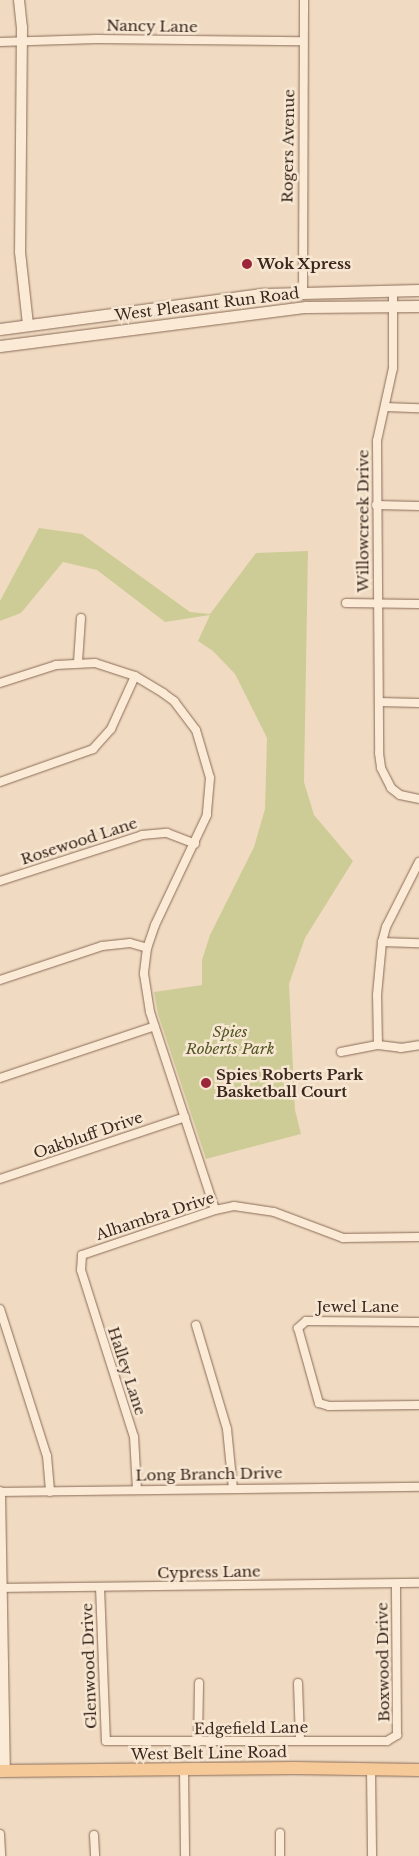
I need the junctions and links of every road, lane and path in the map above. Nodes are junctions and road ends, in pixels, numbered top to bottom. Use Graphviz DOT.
graph roads {
  1 [pos="19,0"];
  2 [pos="304,0"];
  3 [pos="303,41"];
  4 [pos="0,42"];
  5 [pos="22,42"];
  6 [pos="393,290"];
  7 [pos="419,290"];
  8 [pos="304,292"];
  9 [pos="170,306"];
  10 [pos="392,306"];
  11 [pos="419,306"];
  12 [pos="306,307"];
  13 [pos="173,323"];
  14 [pos="28,325"];
  15 [pos="0,328"];
  16 [pos="30,343"];
  17 [pos="0,346"];
  18 [pos="385,407"];
  19 [pos="419,408"];
  20 [pos="376,505"];
  21 [pos="419,506"];
  22 [pos="346,603"];
  23 [pos="377,603"];
  24 [pos="419,604"];
  25 [pos="81,618"];
  26 [pos="78,662"];
  27 [pos="135,676"];
  28 [pos="0,683"];
  29 [pos="379,702"];
  30 [pos="419,703"];
  31 [pos="0,782"];
  32 [pos="419,799"];
  33 [pos="195,844"];
  34 [pos="419,862"];
  35 [pos="0,881"];
  36 [pos="382,942"];
  37 [pos="419,943"];
  38 [pos="147,948"];
  39 [pos="0,980"];
  40 [pos="155,1026"];
  41 [pos="378,1045"];
  42 [pos="419,1045"];
  43 [pos="342,1052"];
  44 [pos="0,1078"];
  45 [pos="185,1117"];
  46 [pos="0,1179"];
  47 [pos="214,1210"];
  48 [pos="419,1237"];
  49 [pos="80,1261"];
  50 [pos="0,1309"];
  51 [pos="419,1322"];
  52 [pos="196,1325"];
  53 [pos="419,1405"];
  54 [pos="419,1487"];
  55 [pos="233,1489"];
  56 [pos="137,1490"];
  57 [pos="0,1492"];
  58 [pos="50,1492"];
  59 [pos="396,1584"];
  60 [pos="419,1584"];
  61 [pos="100,1587"];
  62 [pos="1,1588"];
  63 [pos="199,1683"];
  64 [pos="298,1683"];
  65 [pos="2,1704"];
  66 [pos="394,1739"];
  67 [pos="300,1741"];
  68 [pos="109,1742"];
  69 [pos="198,1742"];
  70 [pos="184,1769"];
  71 [pos="371,1769"];
  72 [pos="419,1770"];
  73 [pos="2,1771"];
  74 [pos="280,1833"];
  75 [pos="0,1834"];
  76 [pos="94,1835"];
  77 [pos="1,1856"];
  78 [pos="95,1856"];
  79 [pos="185,1856"];
  80 [pos="280,1856"];
  81 [pos="372,1856"];
  1 -- 5 [label="street"];
  2 -- 3 [label="street, Rogers Avenue"];
  3 -- 5 [label="street, Nancy Lane"];
  3 -- 8 [label="street, Rogers Avenue"];
  4 -- 5 [label="street, Nancy Lane"];
  5 -- 14 [label="street"];
  6 -- 7 [label="main road, West Pleasant Run Road"];
  6 -- 8 [label="main road, West Pleasant Run Road"];
  6 -- 10 [label="street, Willowcreek Drive"];
  8 -- 9 [label="main road, West Pleasant Run Road"];
  8 -- 12 [label="main road"];
  9 -- 13 [label="main road"];
  9 -- 14 [label="main road, West Pleasant Run Road"];
  10 -- 11 [label="main road, West Pleasant Run Road"];
  10 -- 12 [label="main road, West Pleasant Run Road"];
  10 -- 18 [label="street, Willowcreek Drive"];
  12 -- 13 [label="main road, West Pleasant Run Road"];
  13 -- 16 [label="main road, West Pleasant Run Road"];
  14 -- 15 [label="main road, West Pleasant Run Road"];
  14 -- 16 [label="main road"];
  16 -- 17 [label="main road, West Pleasant Run Road"];
  18 -- 19 [label="street"];
  18 -- 20 [label="street, Willowcreek Drive"];
  20 -- 21 [label="street"];
  20 -- 23 [label="street, Willowcreek Drive"];
  22 -- 23 [label="street"];
  23 -- 24 [label="street"];
  23 -- 29 [label="street, Willowcreek Drive"];
  25 -- 26 [label="street"];
  26 -- 27 [label="street"];
  26 -- 28 [label="street"];
  27 -- 31 [label="street"];
  27 -- 33 [label="street"];
  29 -- 30 [label="street"];
  29 -- 32 [label="street, Willowcreek Drive"];
  33 -- 35 [label="street, Rosewood Lane"];
  33 -- 38 [label="street"];
  34 -- 36 [label="street"];
  36 -- 37 [label="street"];
  36 -- 41 [label="street"];
  38 -- 39 [label="street"];
  38 -- 40 [label="street"];
  40 -- 44 [label="street"];
  40 -- 45 [label="street"];
  41 -- 42 [label="street"];
  41 -- 43 [label="street"];
  45 -- 46 [label="street, Oakbluff Drive"];
  45 -- 47 [label="street"];
  47 -- 48 [label="street, Alhambra Drive"];
  47 -- 49 [label="street, Alhambra Drive"];
  49 -- 56 [label="street, Halley Lane"];
  50 -- 58 [label="street"];
  51 -- 53 [label="street, Jewel Lane"];
  52 -- 55 [label="street"];
  54 -- 55 [label="street, Long Branch Drive"];
  55 -- 56 [label="street, Long Branch Drive"];
  56 -- 58 [label="street, Long Branch Drive"];
  57 -- 58 [label="street, Long Branch Drive"];
  57 -- 62 [label="street"];
  59 -- 60 [label="street, Cypress Lane"];
  59 -- 61 [label="street, Cypress Lane"];
  59 -- 66 [label="street, Boxwood Drive"];
  61 -- 62 [label="street, Cypress Lane"];
  61 -- 68 [label="street, Glenwood Drive"];
  62 -- 65 [label="street"];
  63 -- 69 [label="street"];
  64 -- 67 [label="street"];
  65 -- 73 [label="street"];
  66 -- 67 [label="street, Edgefield Lane"];
  67 -- 69 [label="street, Edgefield Lane"];
  68 -- 69 [label="street, Edgefield Lane"];
  70 -- 71 [label="main road, West Belt Line Road"];
  70 -- 73 [label="main road, West Belt Line Road"];
  70 -- 79 [label="street"];
  71 -- 72 [label="main road, West Belt Line Road"];
  71 -- 81 [label="street"];
  74 -- 80 [label="street"];
  75 -- 77 [label="street"];
  76 -- 78 [label="street"];
}
